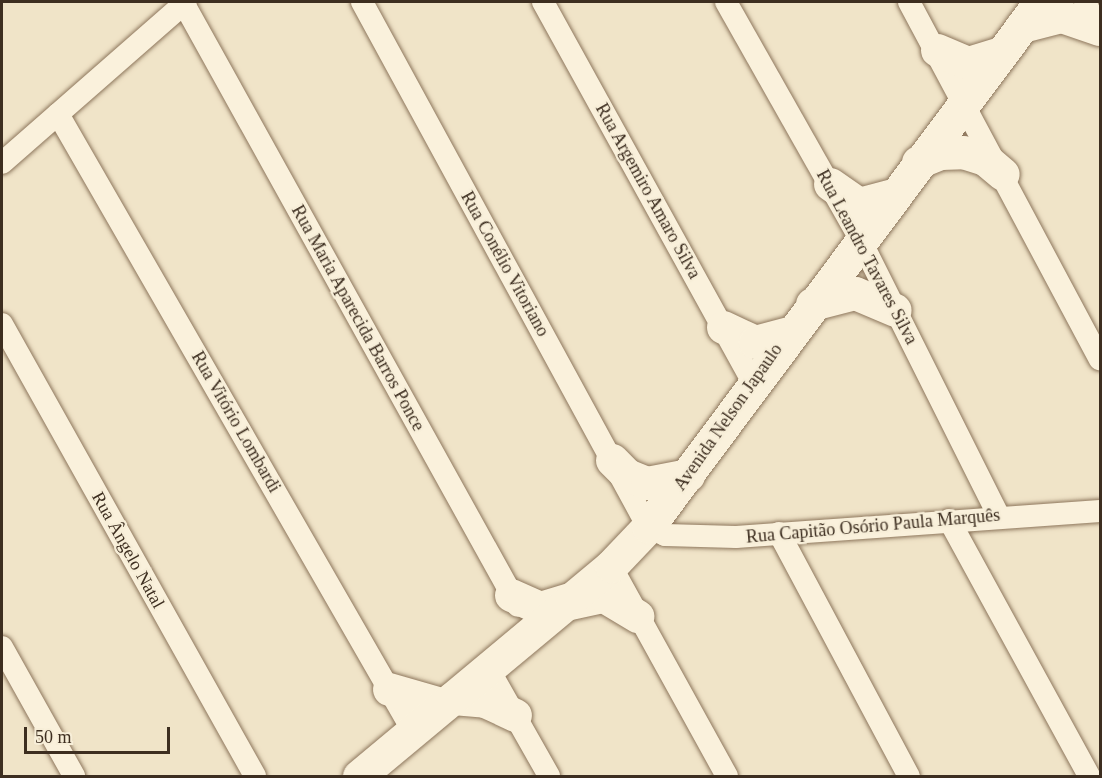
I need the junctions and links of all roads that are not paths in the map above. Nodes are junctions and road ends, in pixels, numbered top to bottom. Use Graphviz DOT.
graph roads {
  1 [pos="362,2"];
  2 [pos="543,2"];
  3 [pos="726,2"];
  4 [pos="909,2"];
  5 [pos="185,3"];
  6 [pos="1031,14"];
  7 [pos="1095,21"];
  8 [pos="937,50"];
  9 [pos="1001,53"];
  10 [pos="965,100"];
  11 [pos="58,114"];
  12 [pos="918,162"];
  13 [pos="2,163"];
  14 [pos="1003,174"];
  15 [pos="830,184"];
  16 [pos="893,195"];
  17 [pos="860,239"];
  18 [pos="812,304"];
  19 [pos="896,310"];
  20 [pos="2,324"];
  21 [pos="723,327"];
  22 [pos="788,333"];
  23 [pos="1101,359"];
  24 [pos="752,381"];
  25 [pos="612,460"];
  26 [pos="688,475"];
  27 [pos="1101,511"];
  28 [pos="999,516"];
  29 [pos="949,520"];
  30 [pos="648,527"];
  31 [pos="779,533"];
  32 [pos="611,566"];
  33 [pos="511,595"];
  34 [pos="568,601"];
  35 [pos="638,616"];
  36 [pos="531,631"];
  37 [pos="2,646"];
  38 [pos="488,668"];
  39 [pos="389,689"];
  40 [pos="448,702"];
  41 [pos="515,715"];
  42 [pos="413,731"];
  43 [pos="360,776"];
  44 [pos="74,777"];
  45 [pos="255,777"];
  46 [pos="549,777"];
  47 [pos="727,777"];
  48 [pos="909,777"];
  49 [pos="1089,777"];
  1 -- 25 [label="street, Rua Conélio Vitoriano"];
  2 -- 21 [label="street, Rua Argemiro Amaro Silva"];
  3 -- 15 [label="street, Rua Leandro Tavares Silva"];
  4 -- 8 [label="street"];
  5 -- 11 [label="street"];
  5 -- 33 [label="street, Rua Maria Aparecida Barros Ponce"];
  6 -- 7 [label="main road"];
  6 -- 9 [label="main road, Avenida Nelson Japaulo"];
  8 -- 9 [label="main road"];
  8 -- 10 [label="street"];
  9 -- 10 [label="main road, Avenida Nelson Japaulo"];
  10 -- 12 [label="main road, Avenida Nelson Japaulo"];
  10 -- 14 [label="street"];
  11 -- 13 [label="street"];
  11 -- 39 [label="street, Rua Vitório Lombardi"];
  12 -- 14 [label="main road"];
  12 -- 16 [label="main road, Avenida Nelson Japaulo"];
  14 -- 23 [label="street"];
  15 -- 16 [label="main road"];
  15 -- 17 [label="street, Rua Leandro Tavares Silva"];
  16 -- 17 [label="main road, Avenida Nelson Japaulo"];
  17 -- 18 [label="main road, Avenida Nelson Japaulo"];
  17 -- 19 [label="street, Rua Leandro Tavares Silva"];
  18 -- 19 [label="main road"];
  18 -- 22 [label="main road, Avenida Nelson Japaulo"];
  19 -- 28 [label="street, Rua Leandro Tavares Silva"];
  20 -- 45 [label="street, Rua Ângelo Natal"];
  21 -- 22 [label="main road"];
  21 -- 24 [label="street, Rua Argemiro Amaro Silva"];
  22 -- 24 [label="main road, Avenida Nelson Japaulo"];
  24 -- 26 [label="main road, Avenida Nelson Japaulo"];
  25 -- 26 [label="main road"];
  25 -- 30 [label="street, Rua Conélio Vitoriano"];
  26 -- 30 [label="main road, Avenida Nelson Japaulo"];
  27 -- 28 [label="street, Rua Capitão Osório Paula Marquês"];
  28 -- 29 [label="street, Rua Capitão Osório Paula Marquês"];
  29 -- 31 [label="street, Rua Capitão Osório Paula Marquês"];
  29 -- 49 [label="street"];
  30 -- 31 [label="street, Rua Capitão Osório Paula Marquês"];
  30 -- 32 [label="main road, Avenida Nelson Japaulo"];
  31 -- 48 [label="street"];
  32 -- 34 [label="main road, Avenida Nelson Japaulo"];
  32 -- 35 [label="street"];
  33 -- 34 [label="main road"];
  33 -- 36 [label="street, Rua Maria Aparecida Barros Ponce"];
  34 -- 35 [label="main road"];
  34 -- 36 [label="main road, Avenida Nelson Japaulo"];
  35 -- 47 [label="street"];
  36 -- 38 [label="main road, Avenida Nelson Japaulo"];
  37 -- 44 [label="street"];
  38 -- 40 [label="main road, Avenida Nelson Japaulo"];
  38 -- 41 [label="street"];
  39 -- 40 [label="main road"];
  39 -- 42 [label="street, Rua Vitório Lombardi"];
  40 -- 41 [label="main road"];
  40 -- 42 [label="main road, Avenida Nelson Japaulo"];
  41 -- 46 [label="street"];
  42 -- 43 [label="main road, Avenida Nelson Japaulo"];
}
